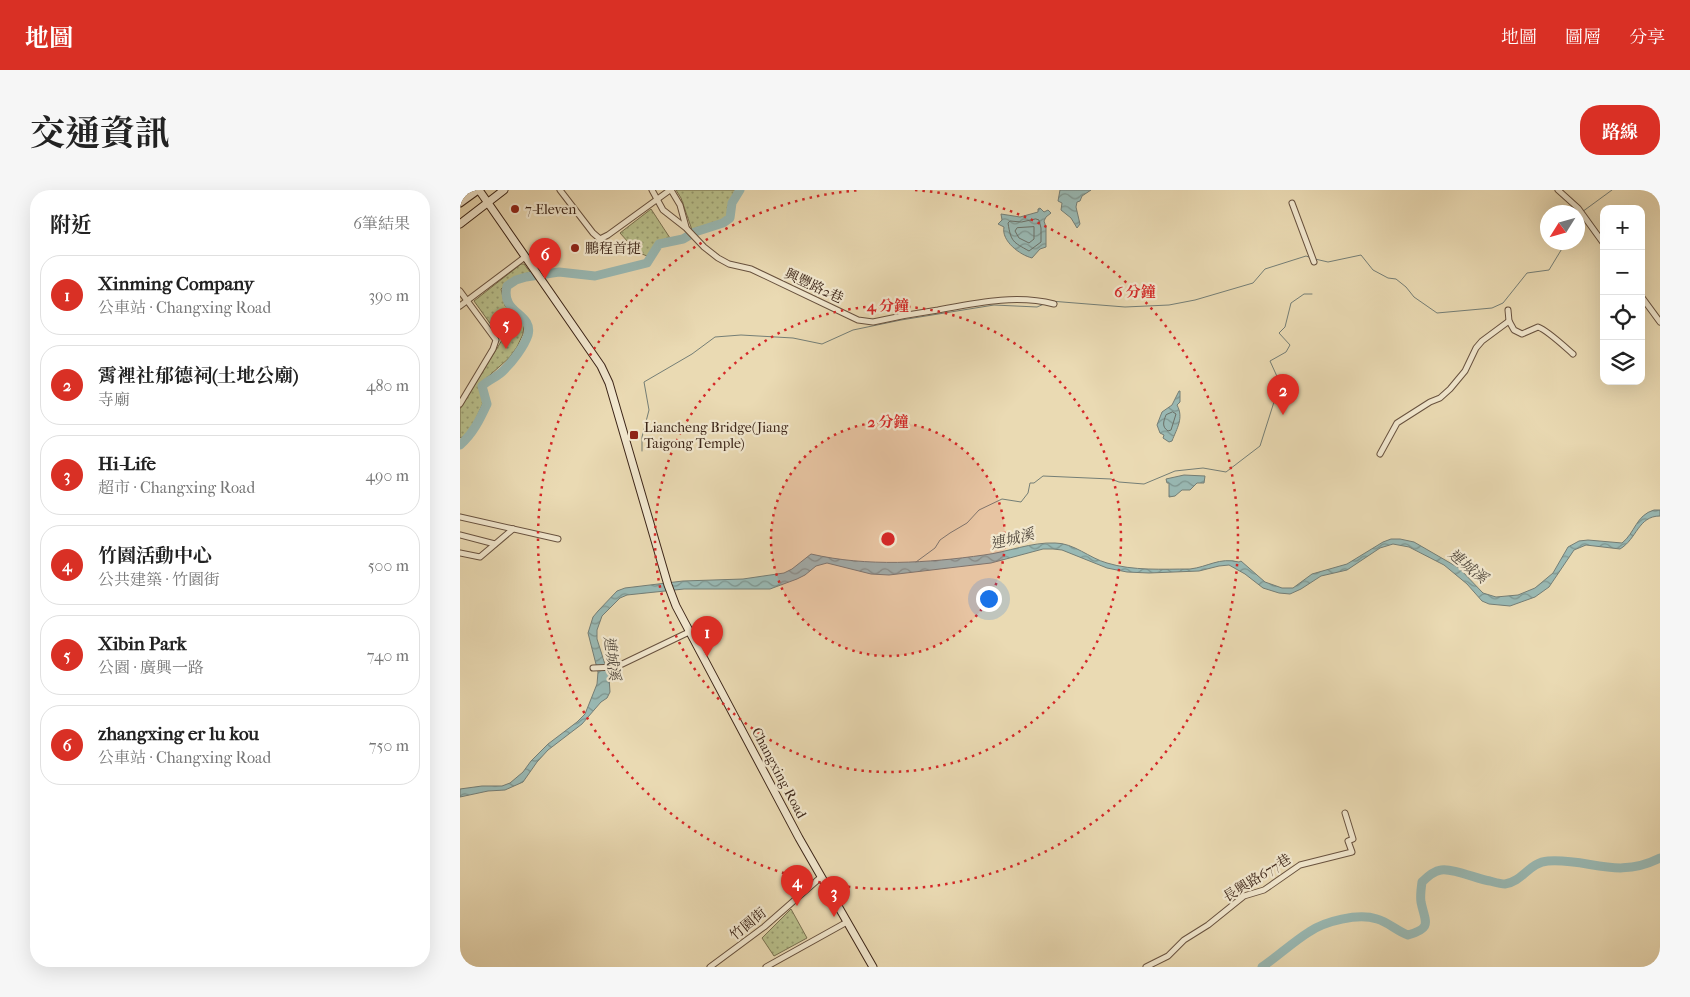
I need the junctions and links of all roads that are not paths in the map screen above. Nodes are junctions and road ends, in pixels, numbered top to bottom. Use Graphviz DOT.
graph roads {
  1 [pos="478,190"];
  2 [pos="504,190"];
  3 [pos="560,190"];
  4 [pos="652,190"];
  5 [pos="671,190"];
  6 [pos="1558,190"];
  7 [pos="658,199"];
  8 [pos="488,202"];
  9 [pos="460,203"];
  10 [pos="1292,203"];
  11 [pos="460,224"];
  12 [pos="690,231"];
  13 [pos="1600,238"];
  14 [pos="525,257"];
  15 [pos="1314,262"];
  16 [pos="460,291"];
  17 [pos="467,301"];
  18 [pos="1645,301"];
  19 [pos="1054,304"];
  20 [pos="460,306"];
  21 [pos="1508,310"];
  22 [pos="1509,321"];
  23 [pos="1660,322"];
  24 [pos="1573,354"];
  25 [pos="460,404"];
  26 [pos="1380,454"];
  27 [pos="460,516"];
  28 [pos="512,529"];
  29 [pos="460,535"];
  30 [pos="558,539"];
  31 [pos="495,544"];
  32 [pos="460,553"];
  33 [pos="689,632"];
  34 [pos="593,668"];
  35 [pos="1345,813"];
  36 [pos="821,877"];
  37 [pos="847,922"];
  38 [pos="710,967"];
  39 [pos="766,967"];
  40 [pos="873,967"];
  41 [pos="1146,967"];
  1 -- 8 [label="main road"];
  1 -- 9 [label="main road"];
  2 -- 8 [label="main road"];
  3 -- 7 [label="street"];
  4 -- 7 [label="street, 興豐路2巷"];
  5 -- 7 [label="street"];
  5 -- 12 [label="street"];
  6 -- 13 [label="street"];
  7 -- 12 [label="street, 興豐路2巷"];
  8 -- 11 [label="main road"];
  8 -- 14 [label="main road"];
  10 -- 15 [label="street"];
  12 -- 19 [label="street, 興豐路2巷"];
  14 -- 17 [label="street"];
  14 -- 33 [label="main road, Changxing Road"];
  16 -- 17 [label="street"];
  17 -- 20 [label="street"];
  17 -- 25 [label="street"];
  18 -- 23 [label="street"];
  21 -- 22 [label="street"];
  22 -- 24 [label="street"];
  22 -- 26 [label="street"];
  27 -- 28 [label="street"];
  28 -- 30 [label="street"];
  28 -- 31 [label="street"];
  29 -- 31 [label="street"];
  31 -- 32 [label="street"];
  33 -- 34 [label="street"];
  33 -- 36 [label="main road, Changxing Road"];
  35 -- 41 [label="street, 長興路677巷"];
  36 -- 37 [label="main road, Changxing Road"];
  36 -- 38 [label="street, 竹園街"];
  37 -- 39 [label="street"];
  37 -- 40 [label="main road, Changxing Road"];
}
